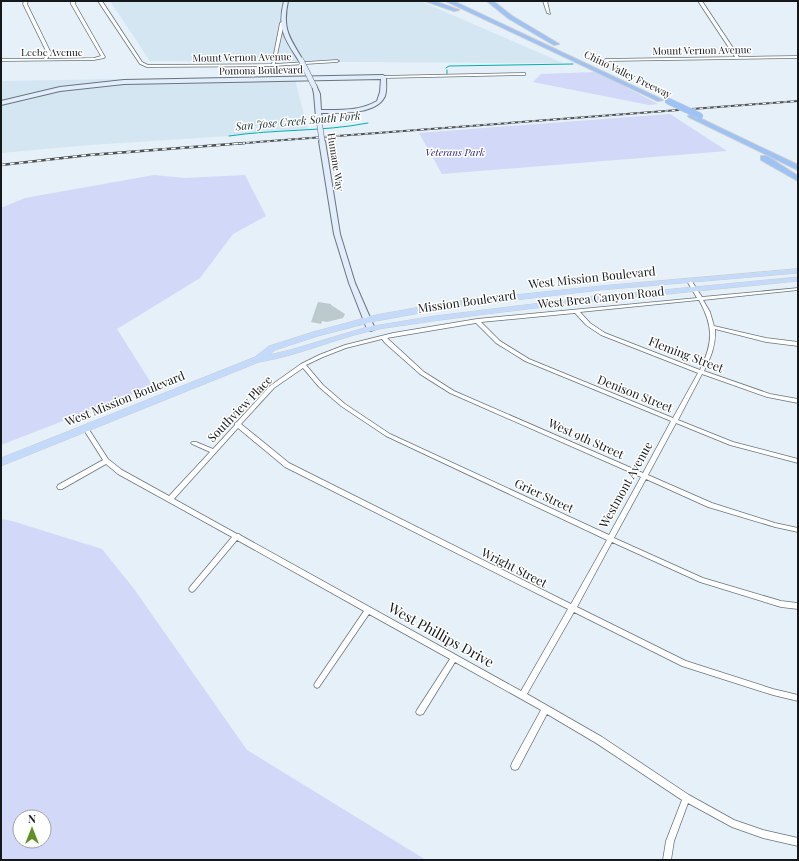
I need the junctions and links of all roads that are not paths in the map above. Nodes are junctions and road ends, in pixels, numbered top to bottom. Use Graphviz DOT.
graph roads {
  1 [pos="26,1"];
  2 [pos="73,1"];
  3 [pos="100,1"];
  4 [pos="286,1"];
  5 [pos="428,1"];
  6 [pos="440,1"];
  7 [pos="449,1"];
  8 [pos="460,1"];
  9 [pos="490,1"];
  10 [pos="545,1"];
  11 [pos="700,1"];
  12 [pos="477,13"];
  13 [pos="549,13"];
  14 [pos="282,23"];
  15 [pos="531,39"];
  16 [pos="798,57"];
  17 [pos="578,58"];
  18 [pos="738,58"];
  19 [pos="1,60"];
  20 [pos="45,60"];
  21 [pos="606,60"];
  22 [pos="337,61"];
  23 [pos="273,65"];
  24 [pos="524,74"];
  25 [pos="613,76"];
  26 [pos="383,77"];
  27 [pos="1,103"];
  28 [pos="320,112"];
  29 [pos="699,118"];
  30 [pos="798,161"];
  31 [pos="798,168"];
  32 [pos="798,179"];
  33 [pos="798,270"];
  34 [pos="798,279"];
  35 [pos="689,281"];
  36 [pos="695,289"];
  37 [pos="798,289"];
  38 [pos="527,296"];
  39 [pos="701,299"];
  40 [pos="499,309"];
  41 [pos="576,311"];
  42 [pos="366,321"];
  43 [pos="477,321"];
  44 [pos="712,327"];
  45 [pos="371,329"];
  46 [pos="383,337"];
  47 [pos="798,344"];
  48 [pos="258,359"];
  49 [pos="303,365"];
  50 [pos="701,372"];
  51 [pos="798,401"];
  52 [pos="674,420"];
  53 [pos="237,424"];
  54 [pos="86,429"];
  55 [pos="194,443"];
  56 [pos="213,451"];
  57 [pos="106,461"];
  58 [pos="798,461"];
  59 [pos="1,462"];
  60 [pos="644,476"];
  61 [pos="60,487"];
  62 [pos="170,499"];
  63 [pos="798,530"];
  64 [pos="237,536"];
  65 [pos="609,538"];
  66 [pos="192,590"];
  67 [pos="798,606"];
  68 [pos="572,609"];
  69 [pos="368,610"];
  70 [pos="454,658"];
  71 [pos="316,684"];
  72 [pos="522,695"];
  73 [pos="798,698"];
  74 [pos="546,709"];
  75 [pos="420,712"];
  76 [pos="516,766"];
  77 [pos="686,798"];
  78 [pos="798,842"];
  79 [pos="667,860"];
  1 -- 20 [label="street"];
  2 -- 20 [label="street, Leebe Avenue"];
  3 -- 23 [label="street, Mount Vernon Avenue"];
  4 -- 14 [label="street"];
  5 -- 15 [label="highway"];
  6 -- 12 [label="highway"];
  7 -- 12 [label="highway, Chino Valley Freeway"];
  8 -- 17 [label="highway, Chino Valley Freeway"];
  9 -- 17 [label="highway"];
  10 -- 13 [label="street"];
  11 -- 18 [label="street"];
  12 -- 15 [label="highway, Chino Valley Freeway"];
  14 -- 23 [label="street"];
  14 -- 28 [label="street, Humane Way, bridge"];
  15 -- 17 [label="highway, Chino Valley Freeway"];
  16 -- 18 [label="street, Mount Vernon Avenue"];
  17 -- 25 [label="highway, Chino Valley Freeway"];
  18 -- 21 [label="street, Mount Vernon Avenue"];
  19 -- 20 [label="street, Leebe Avenue"];
  22 -- 23 [label="street, Mount Vernon Avenue"];
  24 -- 26 [label="street, Pomona Boulevard"];
  25 -- 29 [label="highway, Chino Valley Freeway, bridge"];
  25 -- 29 [label="highway, Chino Valley Freeway"];
  26 -- 27 [label="street, Pomona Boulevard"];
  26 -- 28 [label="street"];
  28 -- 42 [label="street, Humane Way, bridge"];
  29 -- 30 [label="highway, Chino Valley Freeway"];
  29 -- 31 [label="highway, Chino Valley Freeway"];
  29 -- 32 [label="highway"];
  33 -- 35 [label="main road, West Mission Boulevard"];
  34 -- 36 [label="main road, Mission Boulevard"];
  35 -- 36 [label="street, Westmont Avenue"];
  35 -- 38 [label="main road, West Mission Boulevard"];
  36 -- 39 [label="street, Westmont Avenue"];
  36 -- 40 [label="main road, Mission Boulevard"];
  37 -- 39 [label="street, West Brea Canyon Road"];
  38 -- 40 [label="main road"];
  38 -- 42 [label="main road, West Mission Boulevard"];
  39 -- 41 [label="street, West Brea Canyon Road"];
  39 -- 44 [label="street, Westmont Avenue"];
  40 -- 45 [label="main road, Mission Boulevard"];
  41 -- 43 [label="street, West Brea Canyon Road"];
  41 -- 50 [label="street, Fleming Street"];
  42 -- 45 [label="street, Humane Way"];
  42 -- 48 [label="main road"];
  43 -- 46 [label="street, West Brea Canyon Road"];
  43 -- 52 [label="street, Denison Street"];
  44 -- 47 [label="street"];
  44 -- 50 [label="street, Westmont Avenue"];
  45 -- 48 [label="main road, Mission Boulevard"];
  46 -- 49 [label="street, Southview Place"];
  46 -- 60 [label="street, West 9th Street"];
  48 -- 54 [label="main road, West Mission Boulevard"];
  49 -- 53 [label="street, Southview Place"];
  49 -- 65 [label="street, Grier Street"];
  50 -- 51 [label="street, Fleming Street"];
  50 -- 52 [label="street, Westmont Avenue"];
  52 -- 58 [label="street, Denison Street"];
  52 -- 60 [label="street, Westmont Avenue"];
  53 -- 56 [label="street, Southview Place"];
  53 -- 68 [label="street, Wright Street"];
  54 -- 57 [label="street, West Phillips Drive"];
  54 -- 59 [label="main road, West Mission Boulevard"];
  55 -- 56 [label="street"];
  56 -- 62 [label="street, Southview Place"];
  57 -- 61 [label="street"];
  57 -- 62 [label="street, West Phillips Drive"];
  60 -- 63 [label="street, West 9th Street"];
  60 -- 65 [label="street, Westmont Avenue"];
  62 -- 64 [label="street, West Phillips Drive"];
  64 -- 66 [label="street"];
  64 -- 69 [label="street, West Phillips Drive"];
  65 -- 67 [label="street, Grier Street"];
  65 -- 68 [label="street, Westmont Avenue"];
  68 -- 72 [label="street, Westmont Avenue"];
  68 -- 73 [label="street, Wright Street"];
  69 -- 70 [label="street, West Phillips Drive"];
  69 -- 71 [label="street"];
  70 -- 72 [label="street, West Phillips Drive"];
  70 -- 75 [label="street"];
  72 -- 74 [label="street, West Phillips Drive"];
  74 -- 76 [label="street"];
  74 -- 77 [label="street, West Phillips Drive"];
  77 -- 78 [label="street, West Phillips Drive"];
  77 -- 79 [label="street"];
}
